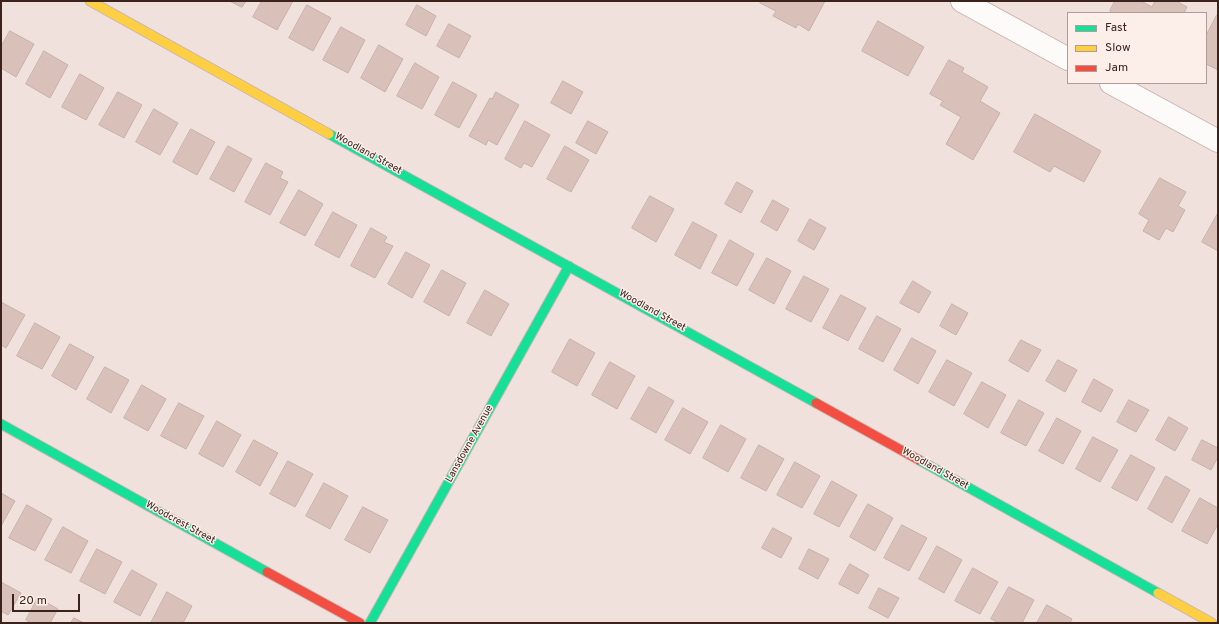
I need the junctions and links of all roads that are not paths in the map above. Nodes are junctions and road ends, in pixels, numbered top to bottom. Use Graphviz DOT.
graph roads {
  1 [pos="90,1"];
  2 [pos="962,1"];
  3 [pos="1067,58"];
  4 [pos="1114,84"];
  5 [pos="1218,141"];
  6 [pos="569,266"];
  7 [pos="1,424"];
  8 [pos="360,623"];
  9 [pos="370,623"];
  10 [pos="1212,623"];
  1 -- 6 [label="street, Woodland Street"];
  2 -- 3 [label="street"];
  4 -- 5 [label="street"];
  6 -- 9 [label="street, Lansdowne Avenue"];
  6 -- 10 [label="street, Woodland Street"];
  7 -- 8 [label="street, Woodcrest Street"];
}
